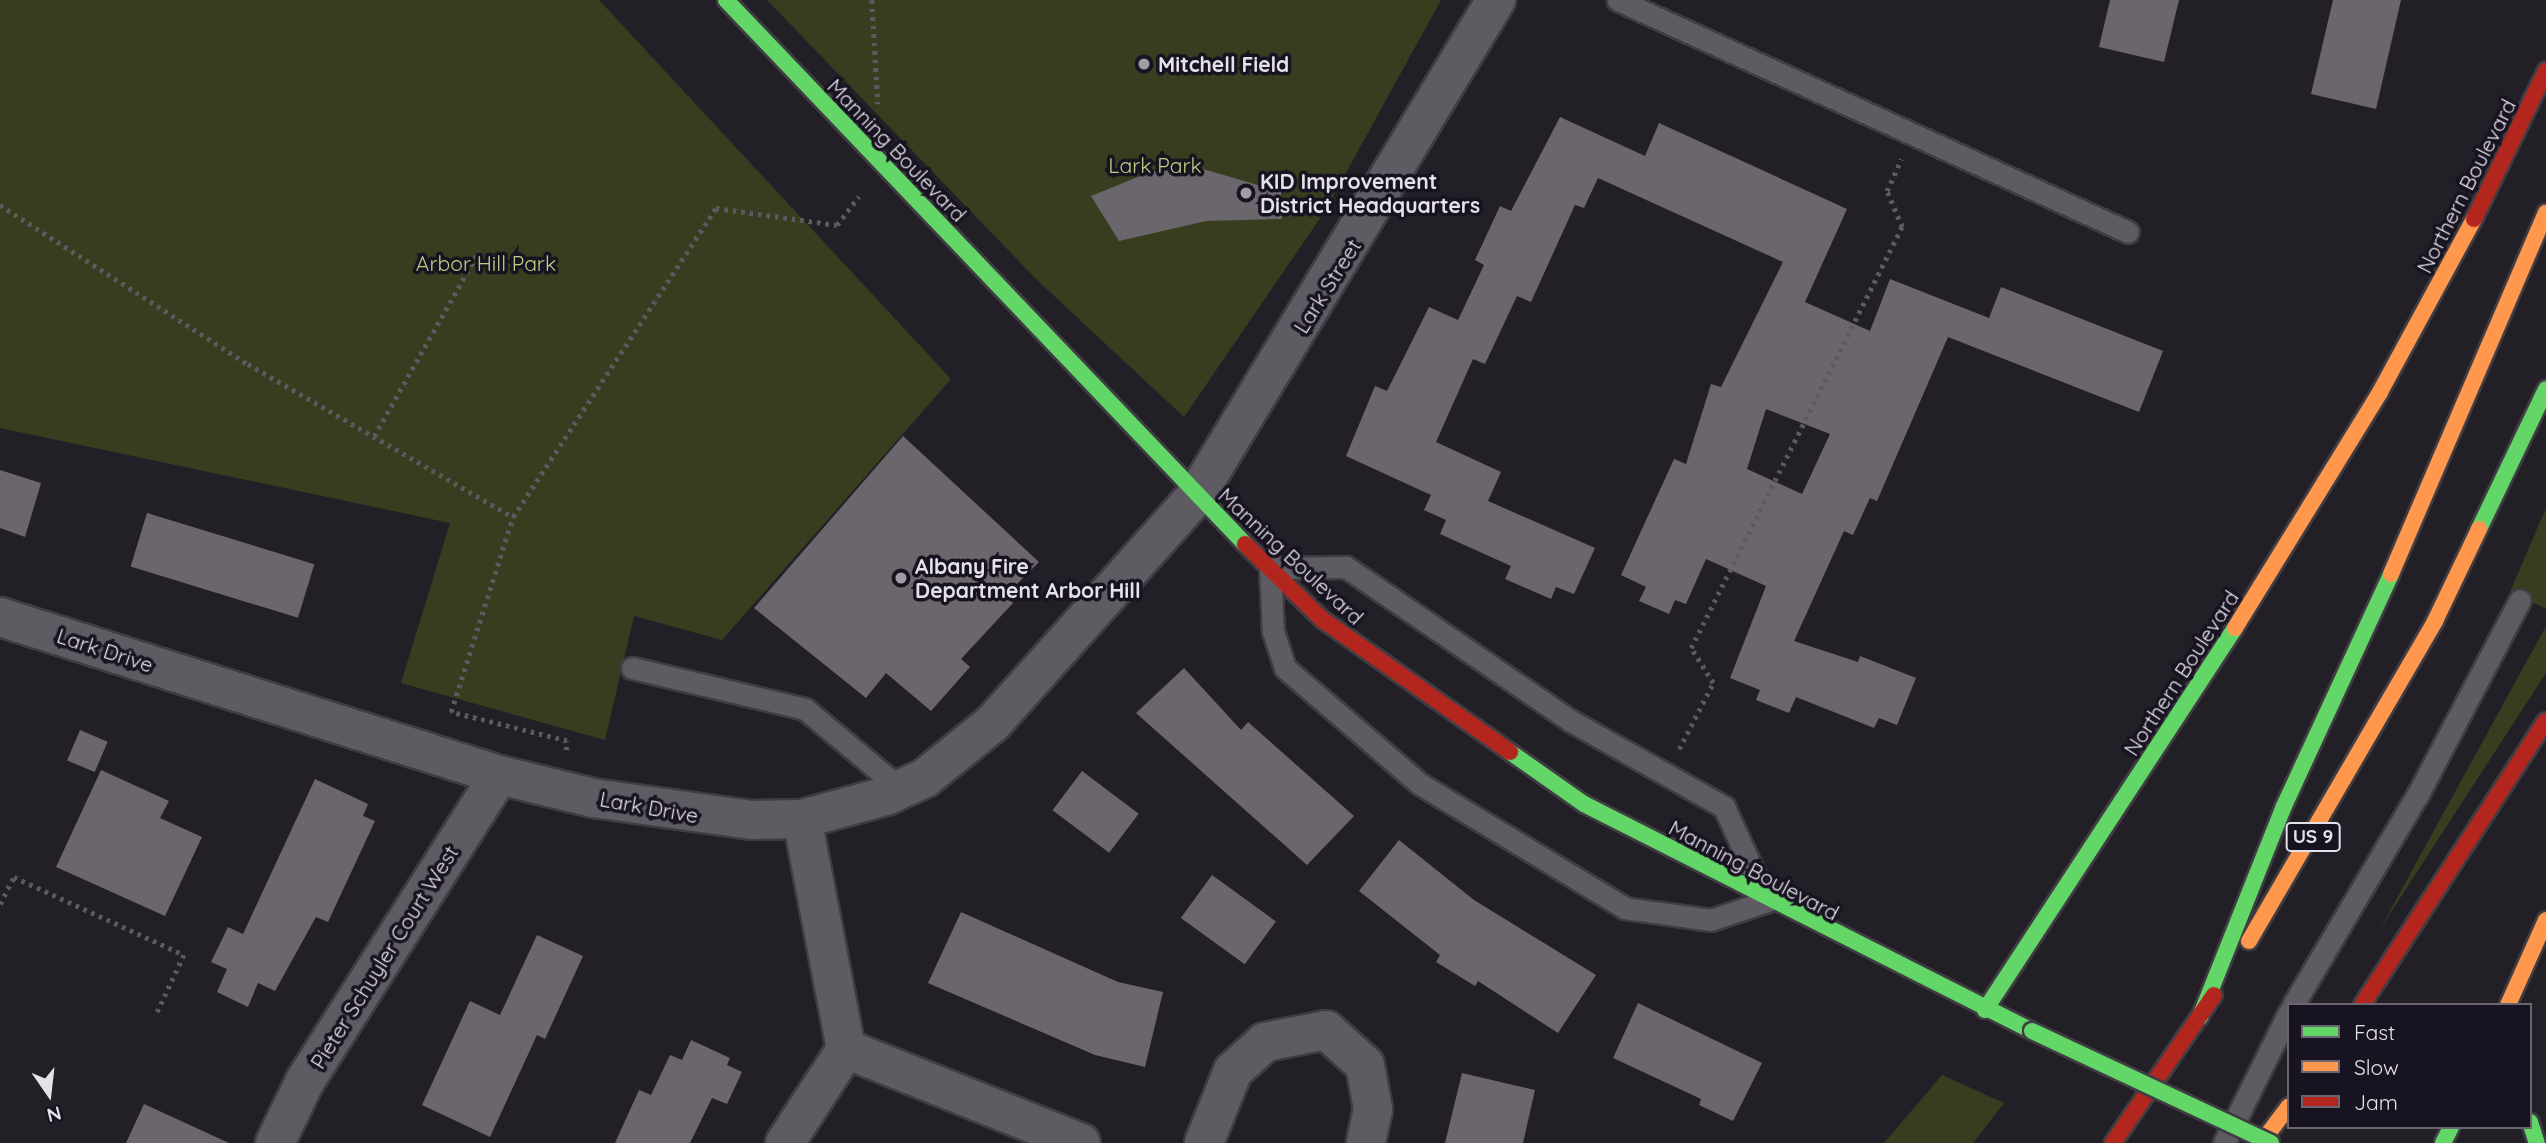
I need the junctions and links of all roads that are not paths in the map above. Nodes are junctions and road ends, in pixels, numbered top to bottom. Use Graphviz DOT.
graph roads {
  1 [pos="726,0"];
  2 [pos="1496,0"];
  3 [pos="1618,0"];
  4 [pos="2546,71"];
  5 [pos="2546,213"];
  6 [pos="2128,232"];
  7 [pos="2546,389"];
  8 [pos="1196,496"];
  9 [pos="1270,568"];
  10 [pos="2520,600"];
  11 [pos="0,617"];
  12 [pos="632,668"];
  13 [pos="2546,721"];
  14 [pos="499,775"];
  15 [pos="901,789"];
  16 [pos="802,819"];
  17 [pos="1767,901"];
  18 [pos="2546,920"];
  19 [pos="2522,974"];
  20 [pos="2294,1003"];
  21 [pos="2362,1003"];
  22 [pos="2509,1003"];
  23 [pos="2522,1003"];
  24 [pos="1984,1010"];
  25 [pos="2287,1016"];
  26 [pos="2200,1017"];
  27 [pos="845,1049"];
  28 [pos="2287,1109"];
  29 [pos="275,1143"];
  30 [pos="785,1143"];
  31 [pos="1081,1143"];
  32 [pos="1204,1143"];
  33 [pos="1366,1143"];
  34 [pos="2113,1143"];
  35 [pos="2224,1143"];
  36 [pos="2261,1143"];
  37 [pos="2271,1143"];
  1 -- 8 [label="main road, Manning Boulevard"];
  2 -- 8 [label="street, Lark Street"];
  3 -- 6 [label="lane"];
  4 -- 24 [label="main road, Northern Boulevard"];
  5 -- 26 [label="main road"];
  7 -- 26 [label="main road, US 9"];
  8 -- 9 [label="main road, Manning Boulevard"];
  8 -- 15 [label="street, Lark Drive"];
  9 -- 17 [label="main road, Manning Boulevard"];
  9 -- 17 [label="lane"];
  9 -- 17 [label="lane"];
  10 -- 20 [label="lane"];
  11 -- 14 [label="street, Lark Drive"];
  12 -- 15 [label="lane"];
  13 -- 21 [label="main road"];
  14 -- 16 [label="street, Lark Drive"];
  14 -- 29 [label="street, Pieter Schuyler Court West"];
  15 -- 16 [label="street, Lark Drive"];
  16 -- 27 [label="street"];
  17 -- 24 [label="main road, Manning Boulevard"];
  18 -- 19 [label="main road"];
  19 -- 22 [label="main road"];
  19 -- 23 [label="main road"];
  24 -- 37 [label="main road, bridge"];
  25 -- 35 [label="lane"];
  26 -- 34 [label="main road, US 9"];
  27 -- 30 [label="street"];
  27 -- 31 [label="street"];
  28 -- 36 [label="main road"];
  32 -- 33 [label="street"];
}
